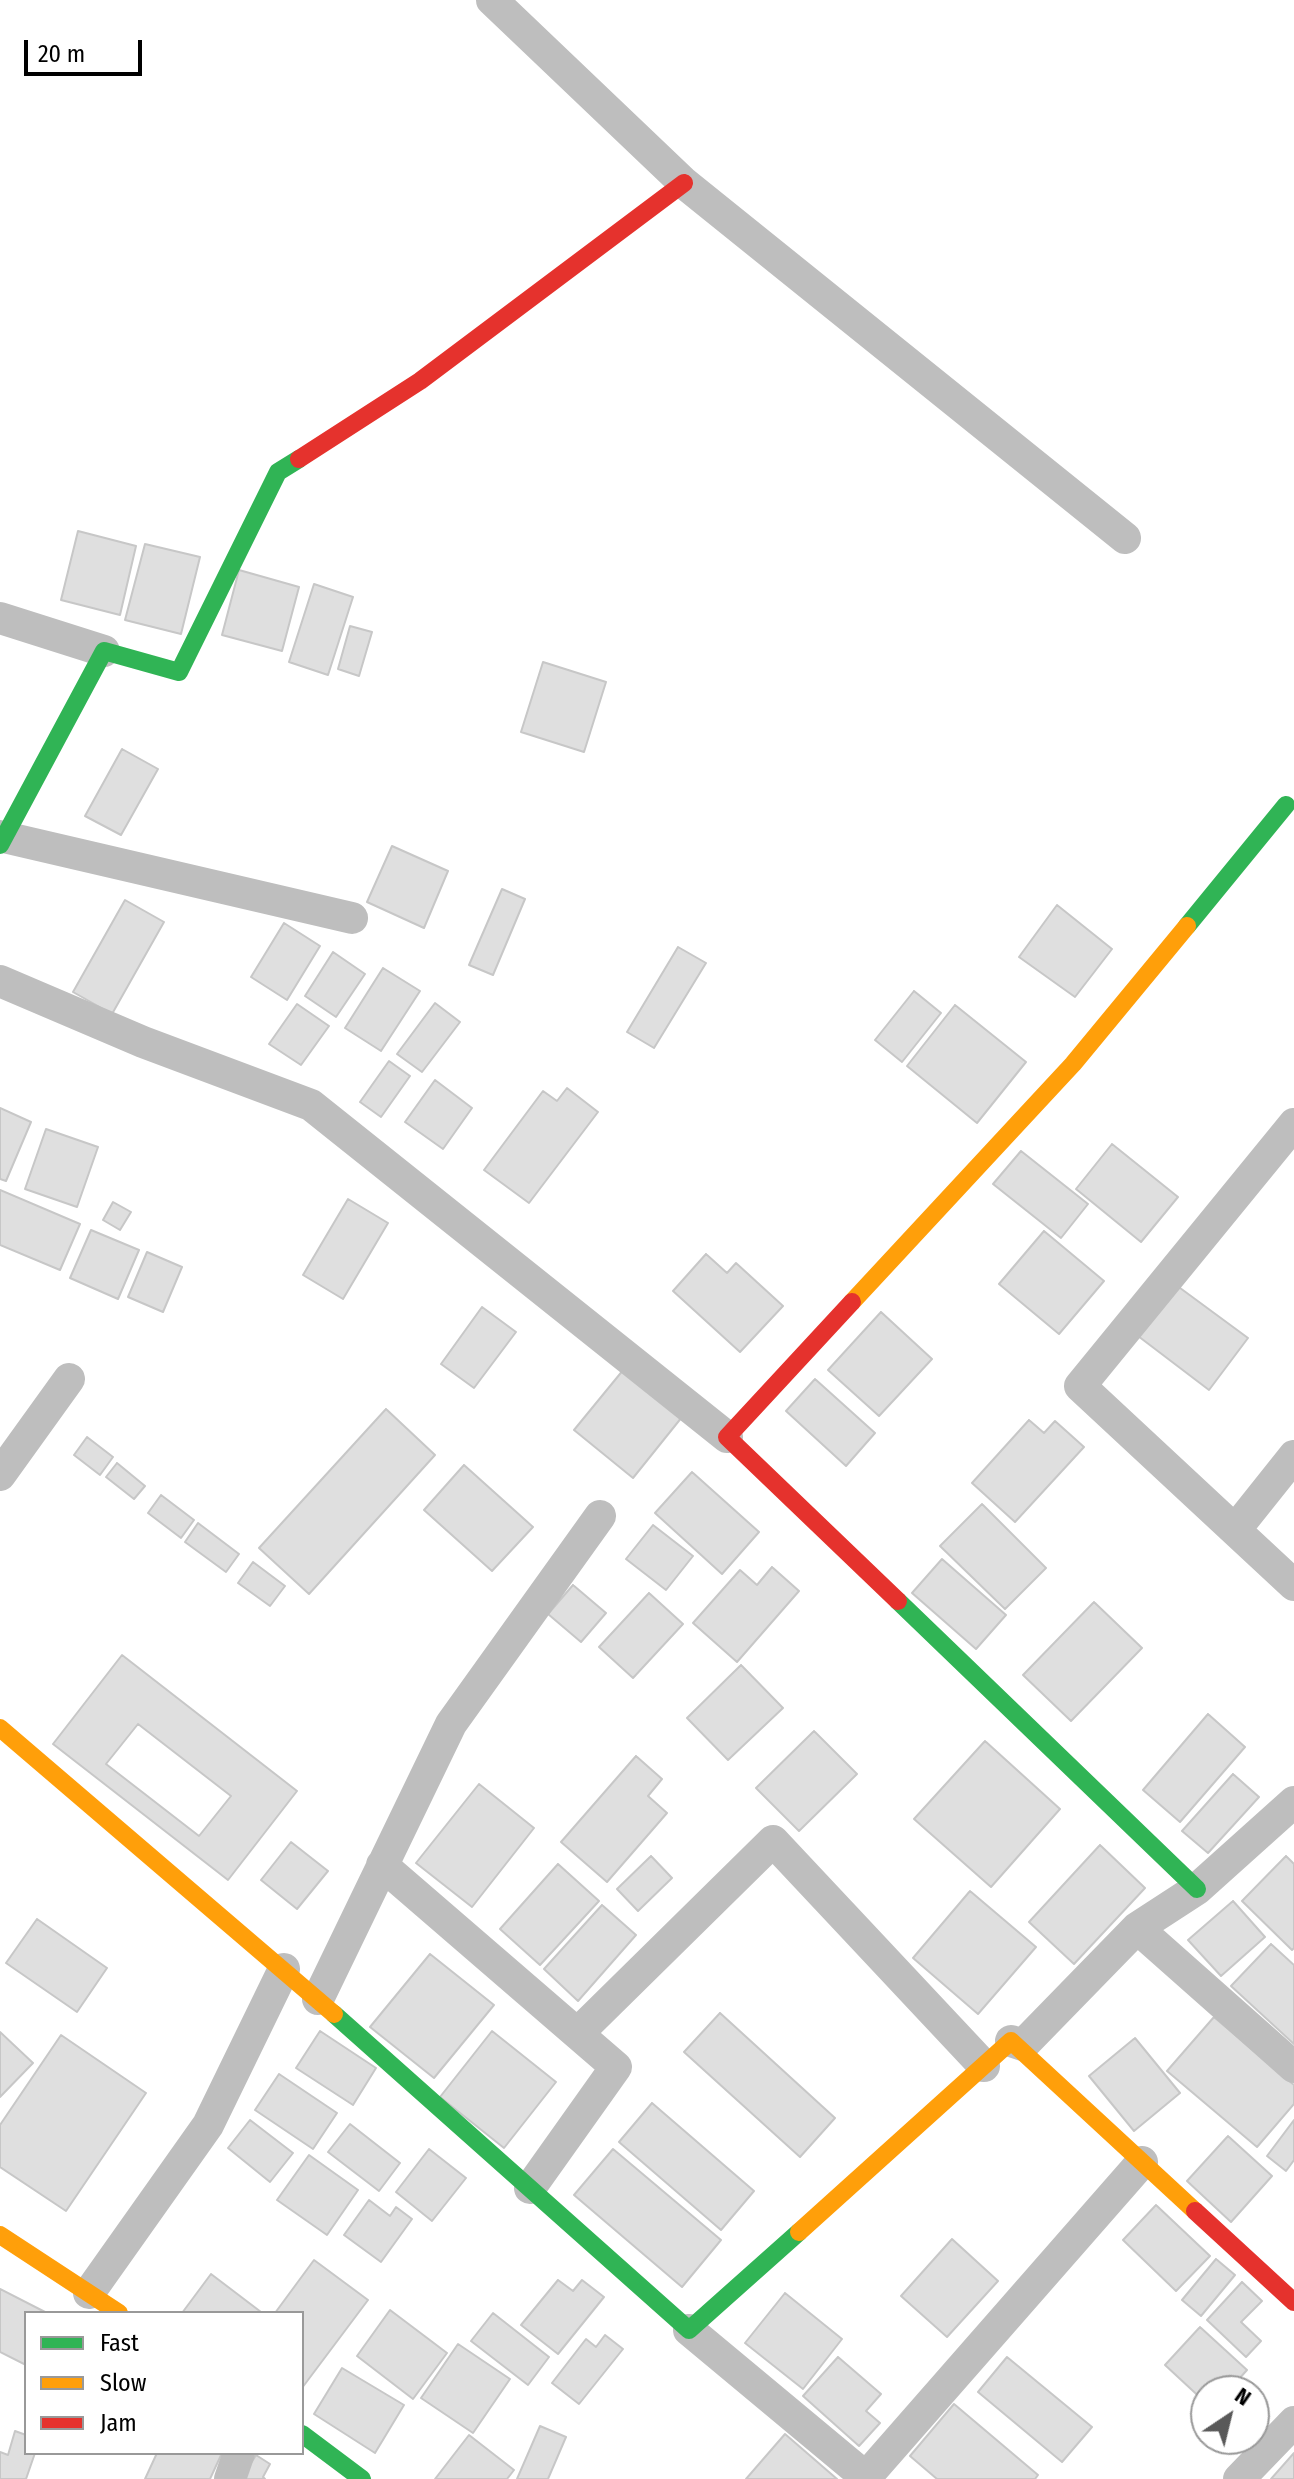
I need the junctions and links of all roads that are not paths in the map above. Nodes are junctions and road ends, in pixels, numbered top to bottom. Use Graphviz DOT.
graph roads {
  1 [pos="492,0"];
  2 [pos="684,183"];
  3 [pos="1125,538"];
  4 [pos="0,618"];
  5 [pos="104,651"];
  6 [pos="1286,805"];
  7 [pos="1,839"];
  8 [pos="352,918"];
  9 [pos="0,981"];
  10 [pos="1294,1124"];
  11 [pos="69,1379"];
  12 [pos="727,1437"];
  13 [pos="1294,1456"];
  14 [pos="0,1475"];
  15 [pos="600,1516"];
  16 [pos="1235,1530"];
  17 [pos="1294,1585"];
  18 [pos="0,1728"];
  19 [pos="1293,1805"];
  20 [pos="382,1865"];
  21 [pos="1197,1889"];
  22 [pos="1137,1928"];
  23 [pos="284,1969"];
  24 [pos="318,1999"];
  25 [pos="578,2033"];
  26 [pos="1011,2041"];
  27 [pos="984,2066"];
  28 [pos="1294,2067"];
  29 [pos="1142,2162"];
  30 [pos="530,2188"];
  31 [pos="0,2235"];
  32 [pos="89,2293"];
  33 [pos="1294,2302"];
  34 [pos="116,2311"];
  35 [pos="689,2330"];
  36 [pos="1294,2422"];
  37 [pos="304,2436"];
  38 [pos="238,2455"];
  39 [pos="867,2478"];
  40 [pos="230,2479"];
  41 [pos="362,2479"];
  42 [pos="1239,2479"];
  1 -- 2 [label="street"];
  2 -- 3 [label="street"];
  2 -- 5 [label="street"];
  4 -- 5 [label="street"];
  5 -- 7 [label="street"];
  6 -- 12 [label="street"];
  7 -- 8 [label="street"];
  9 -- 12 [label="street"];
  10 -- 16 [label="street"];
  11 -- 14 [label="street"];
  12 -- 21 [label="street"];
  13 -- 16 [label="street"];
  15 -- 20 [label="street"];
  16 -- 17 [label="street"];
  18 -- 23 [label="street"];
  19 -- 21 [label="street"];
  20 -- 24 [label="street"];
  20 -- 25 [label="street"];
  21 -- 22 [label="street"];
  22 -- 26 [label="street"];
  22 -- 28 [label="street"];
  23 -- 24 [label="street"];
  23 -- 32 [label="street"];
  24 -- 30 [label="street"];
  25 -- 27 [label="street"];
  25 -- 30 [label="street"];
  26 -- 27 [label="street"];
  26 -- 29 [label="street"];
  27 -- 35 [label="street"];
  29 -- 33 [label="street"];
  29 -- 39 [label="street"];
  30 -- 35 [label="street"];
  31 -- 32 [label="street"];
  32 -- 34 [label="street"];
  35 -- 39 [label="street"];
  36 -- 42 [label="street"];
  37 -- 41 [label="street"];
  38 -- 40 [label="street"];
}
